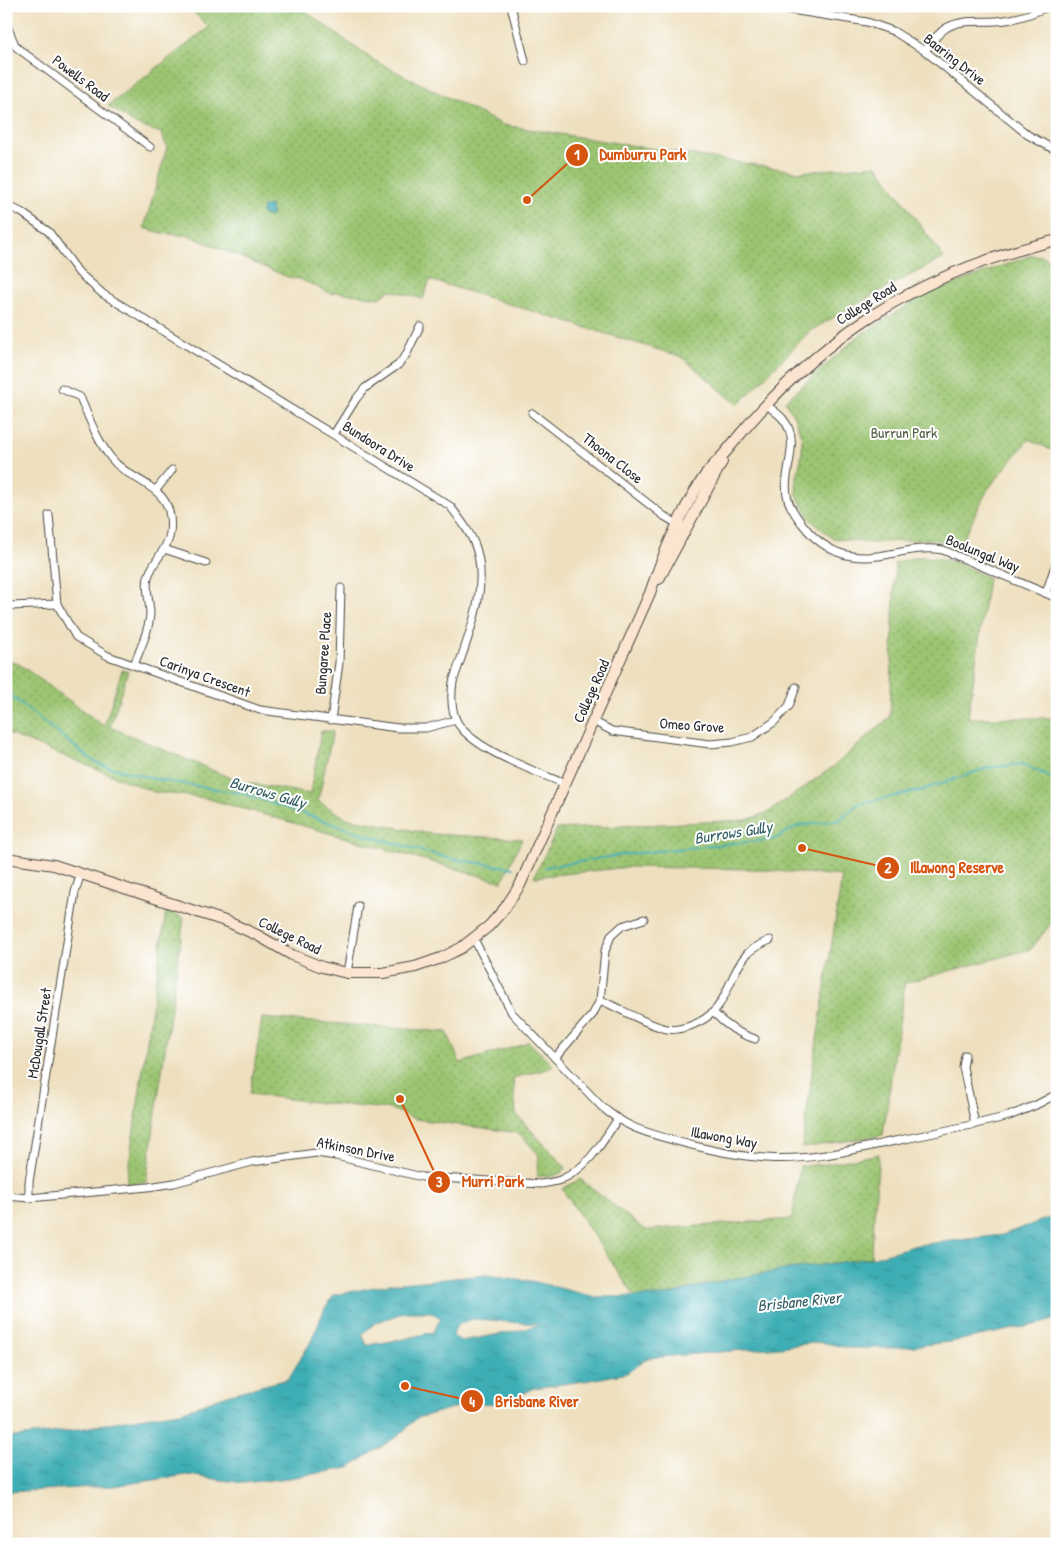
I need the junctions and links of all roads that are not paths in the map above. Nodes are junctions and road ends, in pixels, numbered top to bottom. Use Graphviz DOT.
graph roads {
  1 [pos="511,6"];
  2 [pos="766,6"];
  3 [pos="1048,6"];
  4 [pos="6,24"];
  5 [pos="925,51"];
  6 [pos="525,61"];
  7 [pos="150,147"];
  8 [pos="1057,151"];
  9 [pos="6,205"];
  10 [pos="1057,240"];
  11 [pos="420,326"];
  12 [pos="62,389"];
  13 [pos="766,404"];
  14 [pos="532,413"];
  15 [pos="334,434"];
  16 [pos="172,470"];
  17 [pos="156,490"];
  18 [pos="49,515"];
  19 [pos="681,526"];
  20 [pos="164,549"];
  21 [pos="1057,560"];
  22 [pos="206,563"];
  23 [pos="341,588"];
  24 [pos="1046,594"];
  25 [pos="1057,598"];
  26 [pos="57,604"];
  27 [pos="6,605"];
  28 [pos="134,665"];
  29 [pos="796,688"];
  30 [pos="331,720"];
  31 [pos="456,720"];
  32 [pos="594,721"];
  33 [pos="565,784"];
  34 [pos="6,858"];
  35 [pos="81,873"];
  36 [pos="358,906"];
  37 [pos="644,919"];
  38 [pos="473,938"];
  39 [pos="770,940"];
  40 [pos="347,972"];
  41 [pos="600,1000"];
  42 [pos="714,1013"];
  43 [pos="755,1039"];
  44 [pos="965,1055"];
  45 [pos="555,1058"];
  46 [pos="1057,1094"];
  47 [pos="617,1120"];
  48 [pos="975,1124"];
  49 [pos="6,1196"];
  50 [pos="29,1198"];
  1 -- 6 [label="street"];
  2 -- 5 [label="street, Baaring Drive"];
  3 -- 5 [label="street"];
  4 -- 7 [label="street, Powells Road"];
  5 -- 8 [label="street, Baaring Drive"];
  9 -- 15 [label="street, Bundoora Drive"];
  10 -- 13 [label="main road, College Road"];
  11 -- 15 [label="street"];
  12 -- 17 [label="street"];
  13 -- 19 [label="main road, College Road"];
  13 -- 24 [label="street, Boolungal Way"];
  14 -- 19 [label="street, Thoona Close"];
  15 -- 31 [label="street, Bundoora Drive"];
  16 -- 17 [label="street"];
  17 -- 20 [label="street"];
  18 -- 26 [label="street, Carinya Crescent"];
  19 -- 32 [label="main road, College Road"];
  20 -- 22 [label="street"];
  20 -- 28 [label="street"];
  21 -- 24 [label="street"];
  23 -- 30 [label="street, Bungaree Place"];
  24 -- 25 [label="street, Boolungal Way"];
  26 -- 27 [label="street"];
  26 -- 28 [label="street, Carinya Crescent"];
  28 -- 30 [label="street, Carinya Crescent"];
  29 -- 32 [label="street, Omeo Grove"];
  30 -- 31 [label="street, Carinya Crescent"];
  31 -- 33 [label="street"];
  32 -- 33 [label="main road, College Road"];
  33 -- 38 [label="main road, College Road"];
  34 -- 35 [label="main road, College Road"];
  35 -- 40 [label="main road, College Road"];
  35 -- 50 [label="street, McDougall Street"];
  36 -- 40 [label="street"];
  37 -- 41 [label="street"];
  38 -- 40 [label="main road, College Road"];
  38 -- 45 [label="street, Illawong Way"];
  39 -- 42 [label="street"];
  41 -- 42 [label="street"];
  41 -- 45 [label="street"];
  42 -- 43 [label="street"];
  44 -- 48 [label="street"];
  45 -- 47 [label="street, Illawong Way"];
  46 -- 48 [label="street, Illawong Way"];
  47 -- 48 [label="street, Illawong Way"];
  47 -- 50 [label="street, Atkinson Drive"];
  49 -- 50 [label="street, Atkinson Drive"];
}
